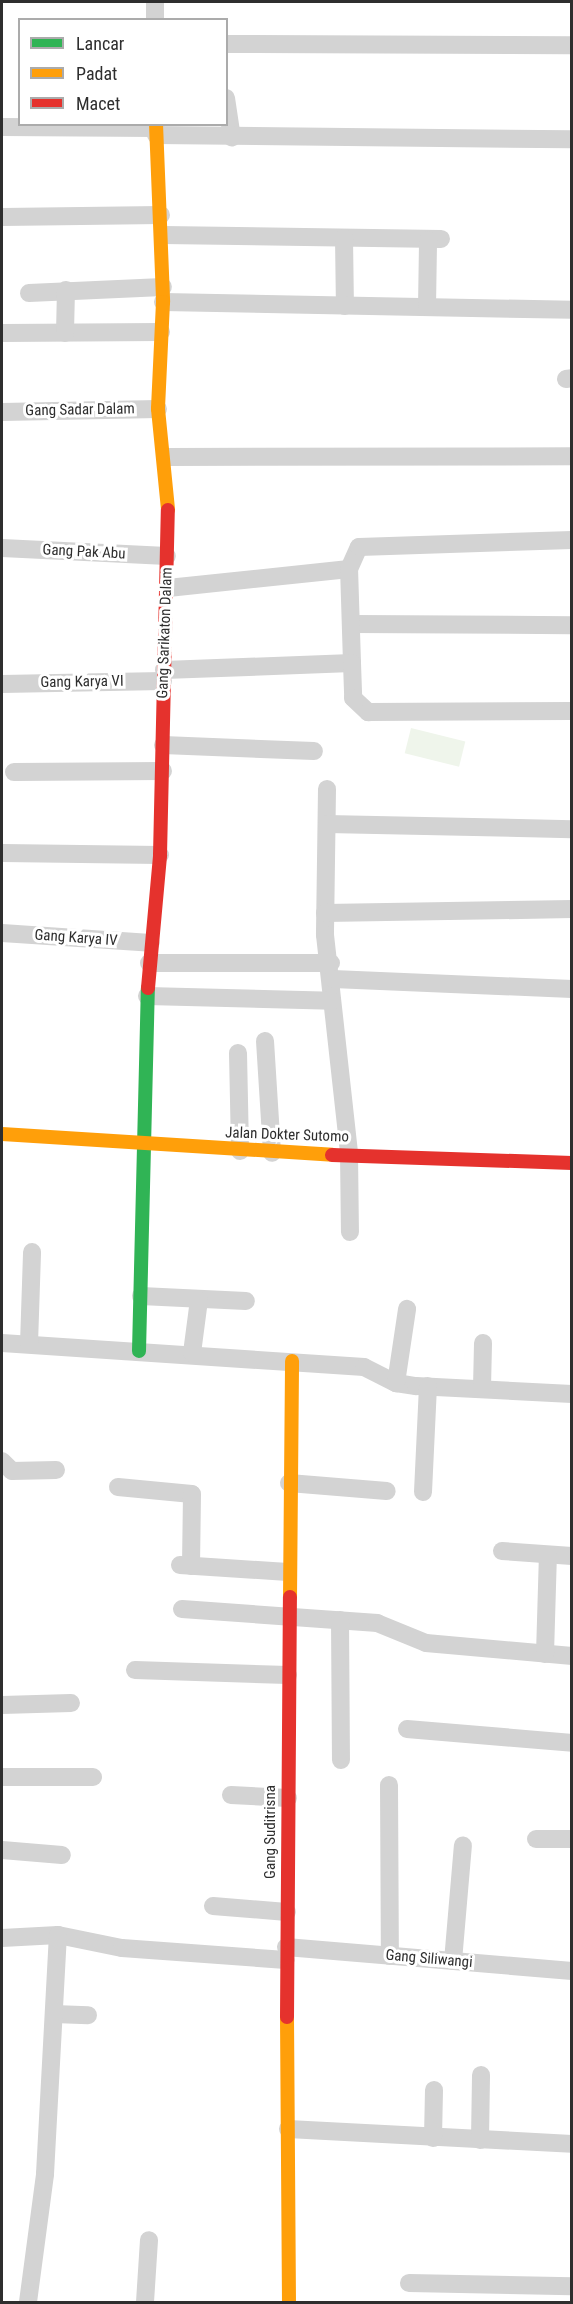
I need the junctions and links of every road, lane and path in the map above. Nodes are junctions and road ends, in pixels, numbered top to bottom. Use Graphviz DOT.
graph roads {
  1 [pos="155,2"];
  2 [pos="155,18"];
  3 [pos="228,44"];
  4 [pos="572,45"];
  5 [pos="228,111"];
  6 [pos="2,128"];
  7 [pos="156,129"];
  8 [pos="232,138"];
  9 [pos="566,138"];
  10 [pos="161,215"];
  11 [pos="2,217"];
  12 [pos="163,235"];
  13 [pos="344,238"];
  14 [pos="66,290"];
  15 [pos="29,293"];
  16 [pos="163,294"];
  17 [pos="345,306"];
  18 [pos="427,307"];
  19 [pos="572,310"];
  20 [pos="161,332"];
  21 [pos="2,333"];
  22 [pos="65,333"];
  23 [pos="158,409"];
  24 [pos="2,412"];
  25 [pos="572,456"];
  26 [pos="166,457"];
  27 [pos="572,540"];
  28 [pos="2,548"];
  29 [pos="167,556"];
  30 [pos="349,569"];
  31 [pos="168,588"];
  32 [pos="352,624"];
  33 [pos="572,625"];
  34 [pos="352,663"];
  35 [pos="163,676"];
  36 [pos="2,684"];
  37 [pos="572,711"];
  38 [pos="163,745"];
  39 [pos="314,751"];
  40 [pos="163,771"];
  41 [pos="14,772"];
  42 [pos="327,789"];
  43 [pos="327,825"];
  44 [pos="572,829"];
  45 [pos="2,853"];
  46 [pos="159,855"];
  47 [pos="572,909"];
  48 [pos="325,913"];
  49 [pos="2,933"];
  50 [pos="151,943"];
  51 [pos="149,963"];
  52 [pos="332,971"];
  53 [pos="572,989"];
  54 [pos="147,996"];
  55 [pos="332,1001"];
  56 [pos="265,1041"];
  57 [pos="237,1053"];
  58 [pos="2,1134"];
  59 [pos="145,1142"];
  60 [pos="240,1151"];
  61 [pos="272,1153"];
  62 [pos="349,1154"];
  63 [pos="572,1163"];
  64 [pos="350,1232"];
  65 [pos="32,1252"];
  66 [pos="141,1296"];
  67 [pos="199,1300"];
  68 [pos="246,1301"];
  69 [pos="407,1309"];
  70 [pos="2,1343"];
  71 [pos="483,1343"];
  72 [pos="29,1344"];
  73 [pos="139,1351"];
  74 [pos="192,1353"];
  75 [pos="292,1361"];
  76 [pos="396,1383"];
  77 [pos="428,1386"];
  78 [pos="482,1388"];
  79 [pos="572,1394"];
  80 [pos="2,1461"];
  81 [pos="56,1470"];
  82 [pos="290,1483"];
  83 [pos="118,1487"];
  84 [pos="387,1491"];
  85 [pos="423,1492"];
  86 [pos="502,1551"];
  87 [pos="548,1555"];
  88 [pos="572,1556"];
  89 [pos="288,1572"];
  90 [pos="182,1609"];
  91 [pos="288,1616"];
  92 [pos="340,1620"];
  93 [pos="545,1654"];
  94 [pos="572,1656"];
  95 [pos="135,1670"];
  96 [pos="288,1675"];
  97 [pos="71,1704"];
  98 [pos="2,1705"];
  99 [pos="407,1729"];
  100 [pos="572,1743"];
  101 [pos="341,1760"];
  102 [pos="2,1777"];
  103 [pos="93,1777"];
  104 [pos="389,1785"];
  105 [pos="231,1795"];
  106 [pos="288,1798"];
  107 [pos="536,1839"];
  108 [pos="572,1839"];
  109 [pos="463,1845"];
  110 [pos="2,1850"];
  111 [pos="62,1855"];
  112 [pos="213,1906"];
  113 [pos="287,1912"];
  114 [pos="58,1935"];
  115 [pos="2,1938"];
  116 [pos="286,1953"];
  117 [pos="390,1956"];
  118 [pos="453,1961"];
  119 [pos="572,1971"];
  120 [pos="54,2014"];
  121 [pos="88,2015"];
  122 [pos="481,2075"];
  123 [pos="434,2090"];
  124 [pos="288,2129"];
  125 [pos="433,2138"];
  126 [pos="480,2140"];
  127 [pos="572,2144"];
  128 [pos="149,2240"];
  129 [pos="409,2283"];
  130 [pos="572,2286"];
  131 [pos="28,2302"];
  132 [pos="145,2302"];
  133 [pos="289,2302"];
  1 -- 2 [label="street"];
  3 -- 4 [label="street"];
  5 -- 8 [label="street"];
  6 -- 7 [label="street"];
  7 -- 8 [label="street"];
  7 -- 10 [label="street, Gang Sarikaton Dalam"];
  8 -- 9 [label="street"];
  10 -- 11 [label="street"];
  10 -- 12 [label="street, Gang Sarikaton Dalam"];
  12 -- 13 [label="street"];
  12 -- 16 [label="street, Gang Sarikaton Dalam"];
  13 -- 17 [label="street"];
  13 -- 18 [label="street"];
  14 -- 15 [label="street"];
  14 -- 16 [label="street"];
  14 -- 22 [label="street"];
  16 -- 17 [label="street"];
  16 -- 20 [label="street, Gang Sarikaton Dalam"];
  17 -- 18 [label="street"];
  18 -- 19 [label="street"];
  20 -- 22 [label="street"];
  20 -- 23 [label="street, Gang Sarikaton Dalam"];
  21 -- 22 [label="street"];
  23 -- 24 [label="street, Gang Sadar Dalam"];
  23 -- 26 [label="street, Gang Sarikaton Dalam"];
  25 -- 26 [label="street"];
  26 -- 29 [label="street, Gang Sarikaton Dalam"];
  27 -- 30 [label="street"];
  28 -- 29 [label="street, Gang Pak Abu"];
  29 -- 31 [label="street, Gang Sarikaton Dalam"];
  30 -- 31 [label="street"];
  30 -- 32 [label="street"];
  31 -- 35 [label="street, Gang Sarikaton Dalam"];
  32 -- 33 [label="street"];
  32 -- 34 [label="street"];
  34 -- 35 [label="street, Gang Karya VI"];
  34 -- 37 [label="street"];
  35 -- 36 [label="street, Gang Karya VI"];
  35 -- 38 [label="street, Gang Sarikaton Dalam"];
  38 -- 39 [label="street"];
  38 -- 40 [label="street, Gang Sarikaton Dalam"];
  40 -- 41 [label="street"];
  40 -- 46 [label="street, Gang Sarikaton Dalam"];
  42 -- 43 [label="street"];
  43 -- 44 [label="street"];
  43 -- 48 [label="street"];
  45 -- 46 [label="street"];
  46 -- 50 [label="street, Gang Sarikaton Dalam"];
  47 -- 48 [label="street"];
  48 -- 52 [label="street"];
  49 -- 50 [label="street, Gang Karya IV"];
  50 -- 51 [label="street, Gang Sarikaton Dalam"];
  51 -- 52 [label="street"];
  51 -- 54 [label="street, Gang Sarikaton Dalam"];
  52 -- 53 [label="street"];
  52 -- 55 [label="street"];
  54 -- 55 [label="street"];
  54 -- 59 [label="street, Gang Sarikaton Dalam"];
  55 -- 62 [label="street"];
  56 -- 61 [label="street"];
  57 -- 60 [label="street"];
  58 -- 59 [label="street, Jalan Dokter Sutomo"];
  59 -- 60 [label="street, Jalan Dokter Sutomo"];
  59 -- 66 [label="street, Gang Sarikaton Dalam"];
  60 -- 61 [label="street, Jalan Dokter Sutomo"];
  61 -- 62 [label="street, Jalan Dokter Sutomo"];
  62 -- 63 [label="street, Jalan Dokter Sutomo"];
  62 -- 64 [label="street"];
  65 -- 72 [label="street"];
  66 -- 67 [label="street"];
  66 -- 73 [label="street, Gang Sarikaton Dalam"];
  67 -- 68 [label="street"];
  67 -- 74 [label="street"];
  69 -- 76 [label="street"];
  70 -- 72 [label="street"];
  71 -- 78 [label="street"];
  72 -- 73 [label="street"];
  73 -- 74 [label="street"];
  74 -- 75 [label="street"];
  75 -- 76 [label="street"];
  75 -- 82 [label="street, Gang Suditrisna"];
  76 -- 77 [label="street"];
  77 -- 78 [label="street"];
  77 -- 85 [label="street"];
  78 -- 79 [label="street"];
  80 -- 81 [label="street"];
  82 -- 84 [label="street"];
  82 -- 89 [label="street, Gang Suditrisna"];
  83 -- 89 [label="street"];
  86 -- 87 [label="street"];
  87 -- 88 [label="street"];
  87 -- 93 [label="street"];
  89 -- 91 [label="street, Gang Suditrisna"];
  90 -- 91 [label="street"];
  91 -- 92 [label="street"];
  91 -- 96 [label="street, Gang Suditrisna"];
  92 -- 93 [label="street"];
  92 -- 101 [label="street"];
  93 -- 94 [label="street"];
  95 -- 96 [label="street"];
  96 -- 106 [label="street, Gang Suditrisna"];
  97 -- 98 [label="street"];
  99 -- 100 [label="street"];
  102 -- 103 [label="street"];
  104 -- 117 [label="street"];
  105 -- 106 [label="street"];
  106 -- 113 [label="street, Gang Suditrisna"];
  107 -- 108 [label="street"];
  109 -- 118 [label="street"];
  110 -- 111 [label="street"];
  112 -- 113 [label="street"];
  113 -- 116 [label="street, Gang Suditrisna"];
  114 -- 115 [label="street, Gang Siliwangi"];
  114 -- 116 [label="street, Gang Siliwangi"];
  114 -- 120 [label="street"];
  116 -- 117 [label="street, Gang Siliwangi"];
  116 -- 124 [label="street, Gang Suditrisna"];
  117 -- 118 [label="street, Gang Siliwangi"];
  118 -- 119 [label="street, Gang Siliwangi"];
  120 -- 121 [label="street"];
  120 -- 131 [label="street"];
  122 -- 126 [label="street"];
  123 -- 125 [label="street"];
  124 -- 125 [label="street"];
  124 -- 133 [label="street, Gang Suditrisna"];
  125 -- 126 [label="street"];
  126 -- 127 [label="street"];
  128 -- 132 [label="street"];
  129 -- 130 [label="street"];
}
